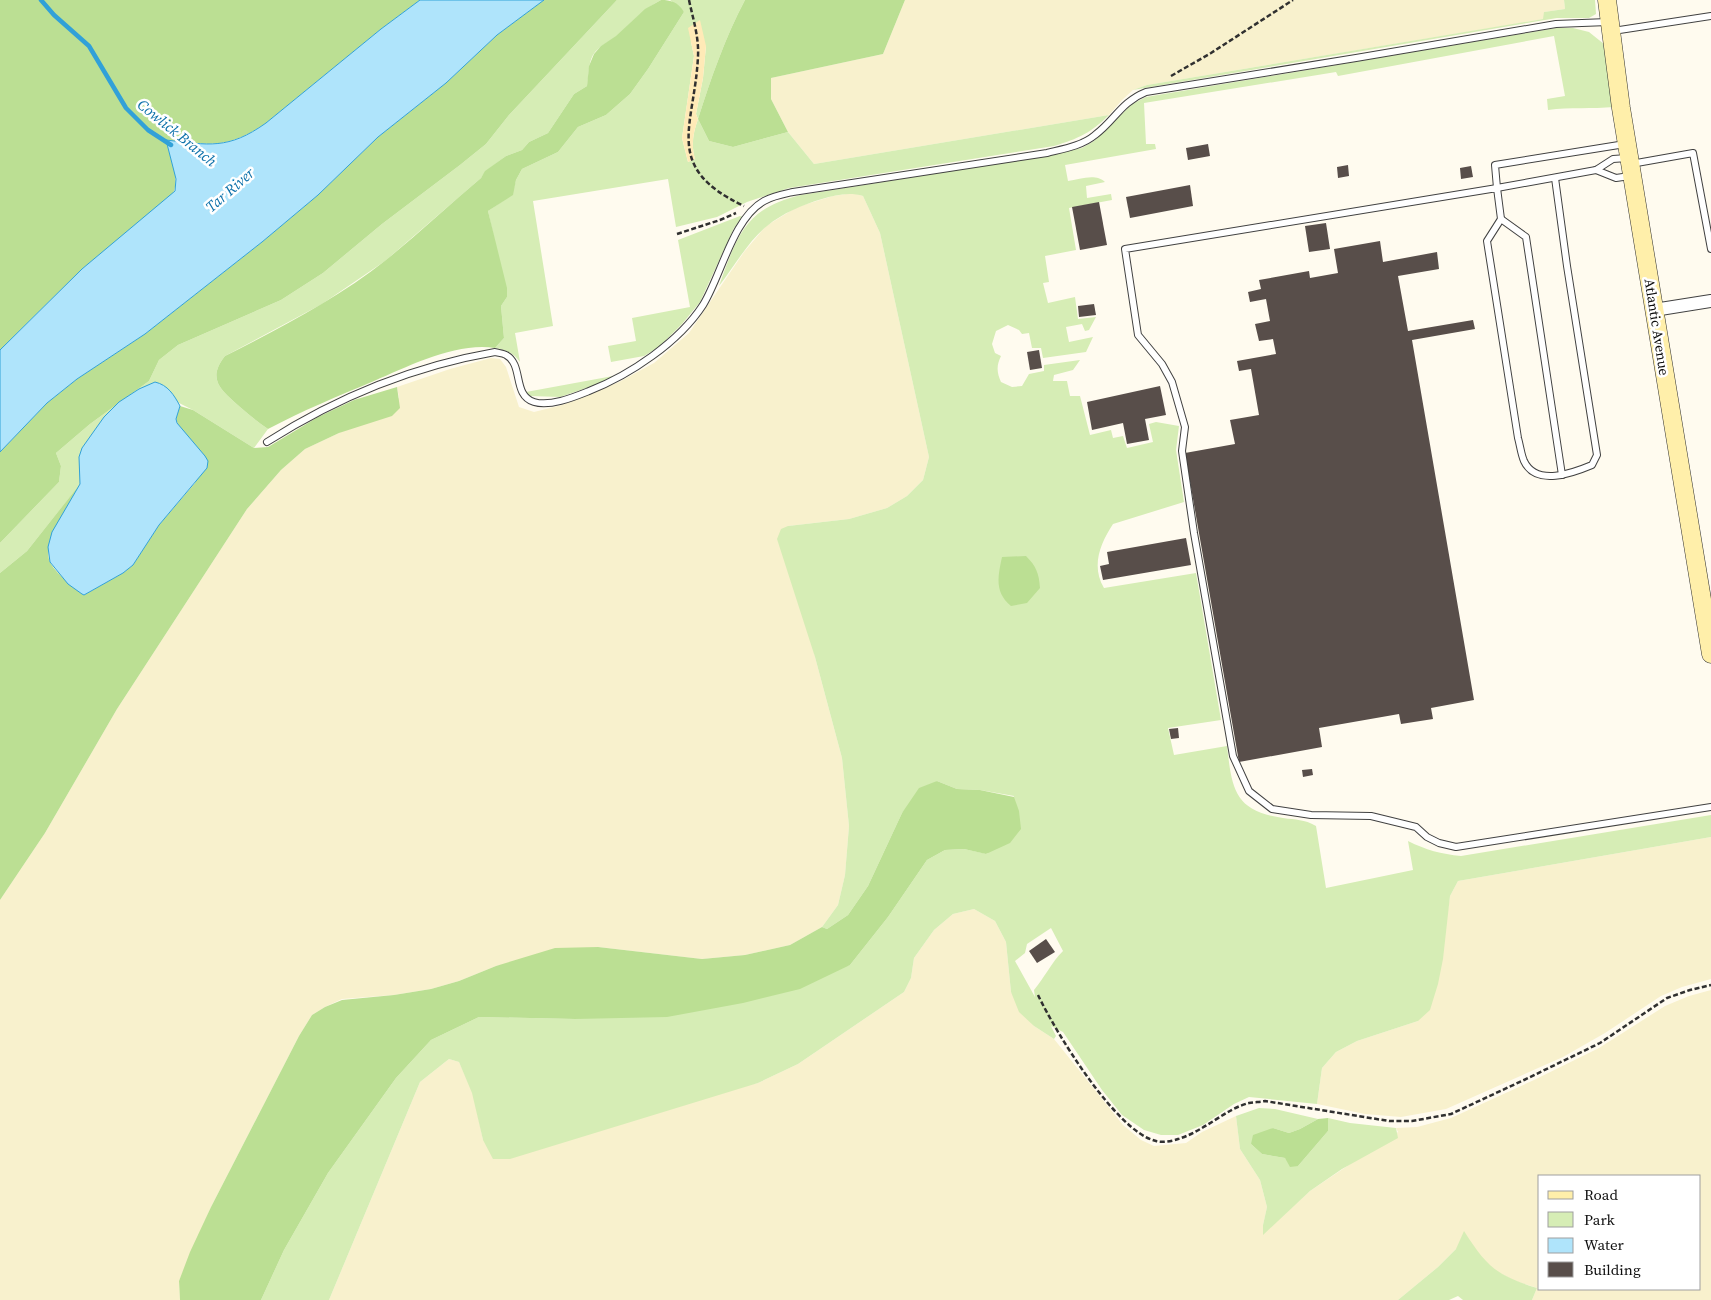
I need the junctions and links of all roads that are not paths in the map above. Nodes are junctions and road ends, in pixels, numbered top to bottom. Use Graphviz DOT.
graph roads {
  1 [pos="1607,0"];
  2 [pos="1711,16"];
  3 [pos="1610,27"];
  4 [pos="1629,160"];
  5 [pos="1596,170"];
  6 [pos="1555,178"];
  7 [pos="1497,188"];
  8 [pos="1501,219"];
  9 [pos="1711,249"];
  10 [pos="1711,301"];
  11 [pos="1654,310"];
  12 [pos="267,442"];
  13 [pos="1562,475"];
  14 [pos="1711,654"];
  15 [pos="1711,807"];
  1 -- 3 [label="main road, Atlantic Avenue"];
  2 -- 3 [label="lane"];
  3 -- 4 [label="main road, Atlantic Avenue"];
  3 -- 12 [label="lane"];
  4 -- 5 [label="lane"];
  4 -- 5 [label="lane"];
  4 -- 7 [label="lane"];
  4 -- 9 [label="lane"];
  4 -- 11 [label="main road, Atlantic Avenue"];
  5 -- 6 [label="lane"];
  6 -- 7 [label="lane"];
  6 -- 13 [label="lane"];
  7 -- 8 [label="lane"];
  7 -- 15 [label="lane"];
  8 -- 13 [label="lane"];
  8 -- 13 [label="lane"];
  10 -- 11 [label="street"];
  11 -- 14 [label="main road, Atlantic Avenue"];
}
